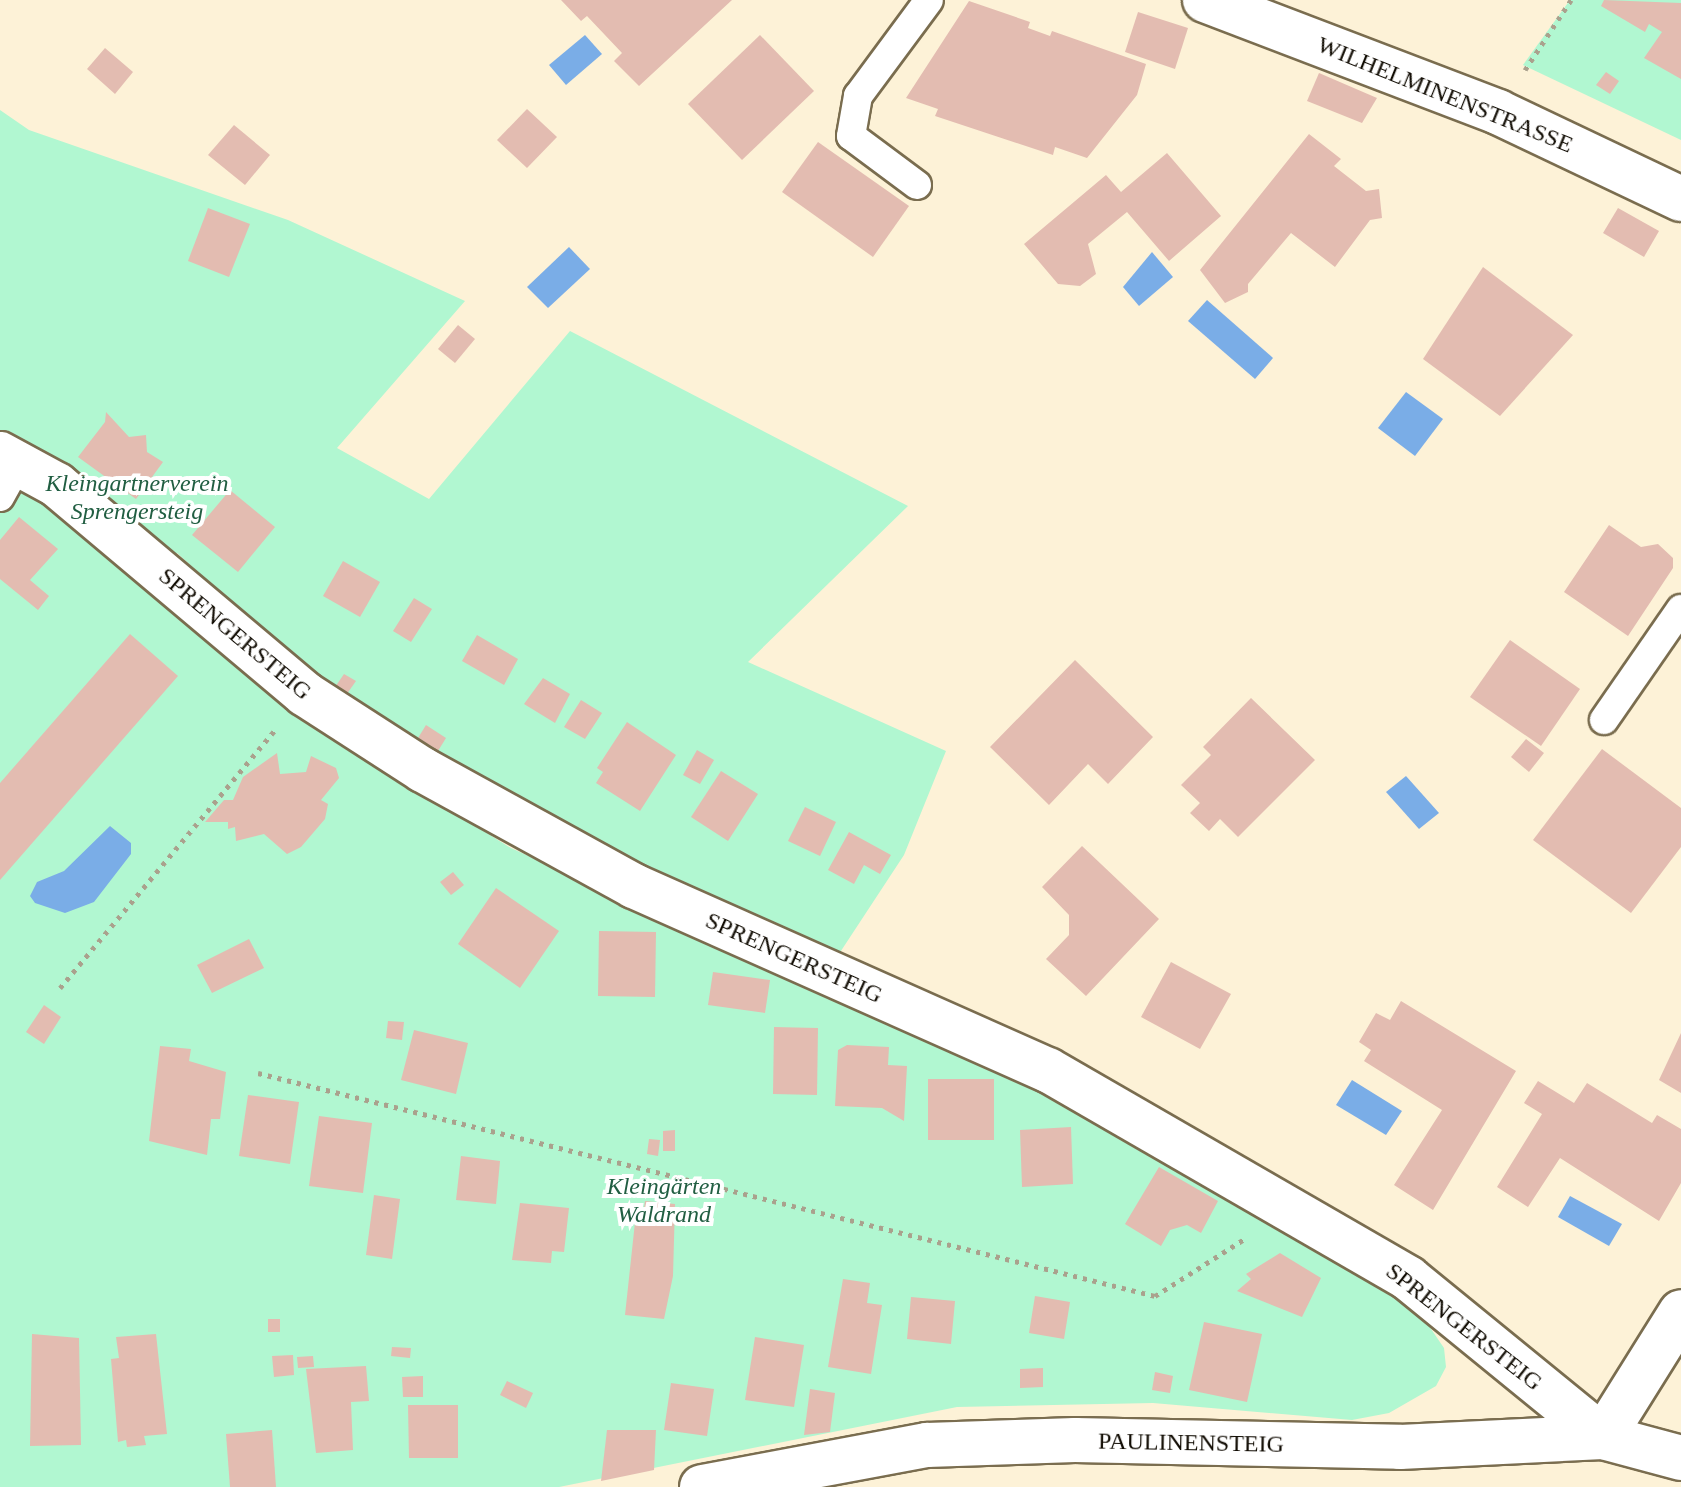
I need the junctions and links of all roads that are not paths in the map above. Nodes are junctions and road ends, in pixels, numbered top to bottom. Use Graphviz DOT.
graph roads {
  1 [pos="929,0"];
  2 [pos="1205,0"];
  3 [pos="917,185"];
  4 [pos="1681,199"];
  5 [pos="6,471"];
  6 [pos="1681,609"];
  7 [pos="1604,720"];
  8 [pos="1681,1312"];
  9 [pos="1603,1437"];
  10 [pos="1681,1458"];
  11 [pos="702,1487"];
  1 -- 3 [label="lane"];
  2 -- 4 [label="street, WILHELMINENSTRASSE"];
  5 -- 9 [label="street, SPRENGERSTEIG"];
  6 -- 7 [label="lane"];
  8 -- 9 [label="street"];
  9 -- 10 [label="street, PAULINENSTEIG"];
  9 -- 11 [label="street, PAULINENSTEIG"];
}
